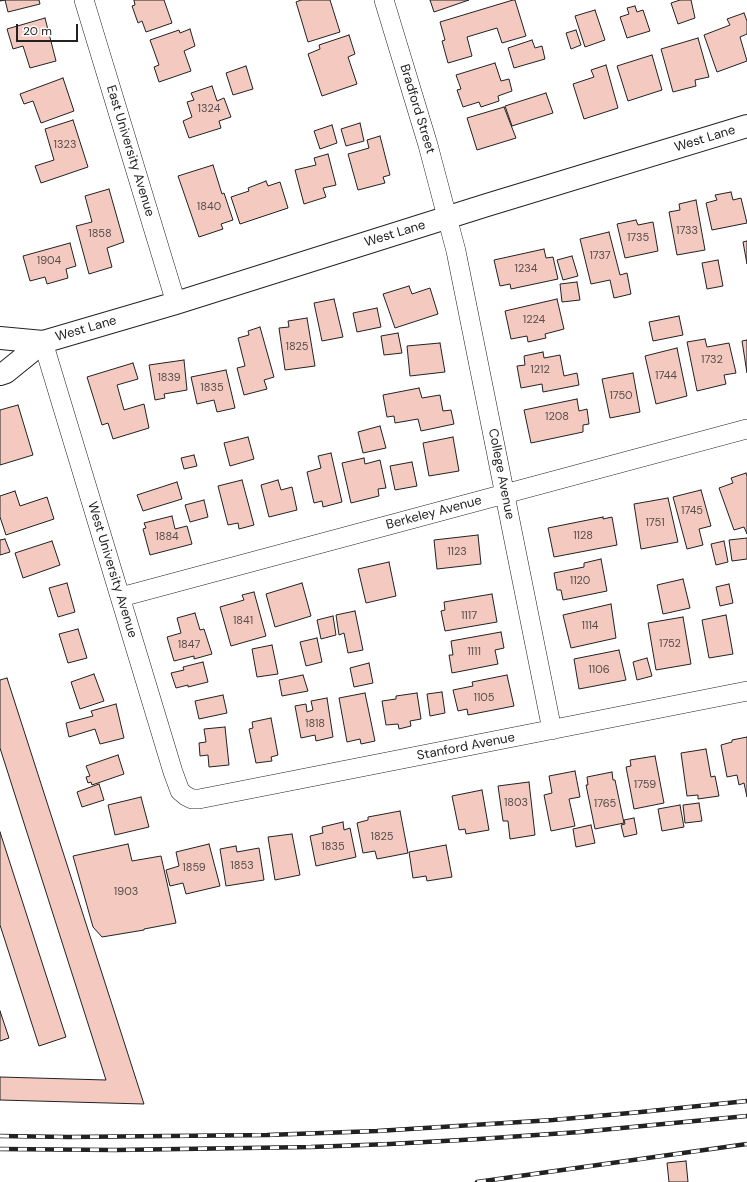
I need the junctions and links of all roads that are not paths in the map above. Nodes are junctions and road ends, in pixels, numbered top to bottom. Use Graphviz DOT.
graph roads {
  1 [pos="84,0"];
  2 [pos="384,0"];
  3 [pos="747,126"];
  4 [pos="447,218"];
  5 [pos="176,303"];
  6 [pos="0,338"];
  7 [pos="43,342"];
  8 [pos="0,374"];
  9 [pos="747,429"];
  10 [pos="505,494"];
  11 [pos="121,597"];
  12 [pos="747,691"];
  13 [pos="552,730"];
  14 [pos="186,796"];
  1 -- 5 [label="street, East University Avenue"];
  2 -- 4 [label="street, Bradford Street"];
  3 -- 4 [label="main road, West Lane"];
  4 -- 5 [label="main road, West Lane"];
  4 -- 10 [label="street, College Avenue"];
  5 -- 7 [label="main road, West Lane"];
  6 -- 7 [label="main road, West Lane"];
  7 -- 8 [label="main road, West Lane"];
  7 -- 11 [label="street, West University Avenue"];
  9 -- 10 [label="street, Berkeley Avenue"];
  10 -- 11 [label="street, Berkeley Avenue"];
  10 -- 13 [label="street, College Avenue"];
  11 -- 14 [label="street, West University Avenue"];
  12 -- 13 [label="street, Stanford Avenue"];
  13 -- 14 [label="street, Stanford Avenue"];
}
